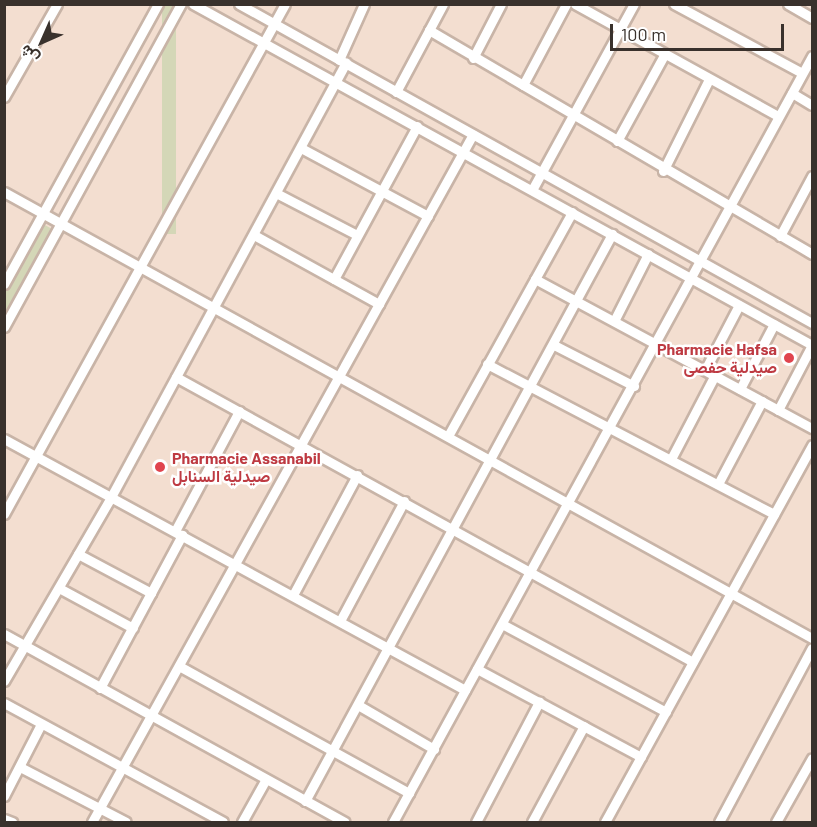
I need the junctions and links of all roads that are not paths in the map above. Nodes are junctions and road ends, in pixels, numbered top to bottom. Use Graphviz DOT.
graph roads {
  1 [pos="57,4"];
  2 [pos="158,4"];
  3 [pos="181,4"];
  4 [pos="193,4"];
  5 [pos="239,4"];
  6 [pos="285,4"];
  7 [pos="364,4"];
  8 [pos="443,4"];
  9 [pos="501,4"];
  10 [pos="566,4"];
  11 [pos="575,4"];
  12 [pos="634,4"];
  13 [pos="674,4"];
  14 [pos="788,4"];
  15 [pos="813,18"];
  16 [pos="275,24"];
  17 [pos="429,30"];
  18 [pos="620,30"];
  19 [pos="266,42"];
  20 [pos="664,55"];
  21 [pos="813,56"];
  22 [pos="473,58"];
  23 [pos="343,62"];
  24 [pos="802,73"];
  25 [pos="710,79"];
  26 [pos="336,81"];
  27 [pos="523,85"];
  28 [pos="396,92"];
  29 [pos="792,93"];
  30 [pos="4,97"];
  31 [pos="813,105"];
  32 [pos="573,114"];
  33 [pos="778,116"];
  34 [pos="417,126"];
  35 [pos="473,134"];
  36 [pos="616,141"];
  37 [pos="301,148"];
  38 [pos="463,152"];
  39 [pos="663,171"];
  40 [pos="542,173"];
  41 [pos="813,176"];
  42 [pos="532,190"];
  43 [pos="381,191"];
  44 [pos="4,192"];
  45 [pos="276,193"];
  46 [pos="731,207"];
  47 [pos="572,212"];
  48 [pos="44,213"];
  49 [pos="428,216"];
  50 [pos="62,224"];
  51 [pos="612,234"];
  52 [pos="254,235"];
  53 [pos="357,235"];
  54 [pos="780,236"];
  55 [pos="648,254"];
  56 [pos="813,254"];
  57 [pos="702,262"];
  58 [pos="141,266"];
  59 [pos="333,279"];
  60 [pos="535,279"];
  61 [pos="693,279"];
  62 [pos="4,284"];
  63 [pos="577,301"];
  64 [pos="379,304"];
  65 [pos="739,305"];
  66 [pos="214,307"];
  67 [pos="614,321"];
  68 [pos="813,323"];
  69 [pos="774,324"];
  70 [pos="4,327"];
  71 [pos="657,344"];
  72 [pos="554,345"];
  73 [pos="812,345"];
  74 [pos="487,364"];
  75 [pos="705,370"];
  76 [pos="339,375"];
  77 [pos="715,375"];
  78 [pos="176,377"];
  79 [pos="634,386"];
  80 [pos="532,388"];
  81 [pos="740,389"];
  82 [pos="762,401"];
  83 [pos="778,410"];
  84 [pos="239,411"];
  85 [pos="611,427"];
  86 [pos="813,428"];
  87 [pos="448,436"];
  88 [pos="4,439"];
  89 [pos="301,444"];
  90 [pos="813,445"];
  91 [pos="37,456"];
  92 [pos="671,459"];
  93 [pos="493,460"];
  94 [pos="357,475"];
  95 [pos="718,484"];
  96 [pos="111,497"];
  97 [pos="404,501"];
  98 [pos="568,502"];
  99 [pos="4,514"];
  100 [pos="774,514"];
  101 [pos="455,529"];
  102 [pos="179,533"];
  103 [pos="78,554"];
  104 [pos="237,564"];
  105 [pos="531,572"];
  106 [pos="59,588"];
  107 [pos="151,593"];
  108 [pos="732,593"];
  109 [pos="293,595"];
  110 [pos="340,621"];
  111 [pos="502,624"];
  112 [pos="132,628"];
  113 [pos="4,634"];
  114 [pos="813,638"];
  115 [pos="26,646"];
  116 [pos="389,648"];
  117 [pos="813,648"];
  118 [pos="693,662"];
  119 [pos="179,666"];
  120 [pos="477,669"];
  121 [pos="4,681"];
  122 [pos="100,688"];
  123 [pos="465,690"];
  124 [pos="538,702"];
  125 [pos="4,703"];
  126 [pos="358,705"];
  127 [pos="666,712"];
  128 [pos="150,716"];
  129 [pos="41,724"];
  130 [pos="584,726"];
  131 [pos="434,749"];
  132 [pos="333,750"];
  133 [pos="641,757"];
  134 [pos="813,758"];
  135 [pos="20,767"];
  136 [pos="122,768"];
  137 [pos="266,779"];
  138 [pos="409,792"];
  139 [pos="4,796"];
  140 [pos="305,801"];
  141 [pos="100,808"];
  142 [pos="4,819"];
  143 [pos="12,822"];
  144 [pos="92,822"];
  145 [pos="126,822"];
  146 [pos="223,822"];
  147 [pos="242,822"];
  148 [pos="345,822"];
  149 [pos="393,822"];
  150 [pos="476,822"];
  151 [pos="532,822"];
  152 [pos="605,822"];
  153 [pos="718,822"];
  154 [pos="776,822"];
  1 -- 30 [label="street"];
  2 -- 48 [label="street"];
  3 -- 50 [label="street"];
  4 -- 19 [label="street"];
  5 -- 16 [label="street"];
  6 -- 16 [label="street"];
  7 -- 23 [label="street"];
  8 -- 17 [label="street"];
  9 -- 22 [label="street"];
  10 -- 27 [label="street"];
  11 -- 18 [label="street"];
  12 -- 18 [label="street"];
  13 -- 24 [label="street"];
  14 -- 15 [label="street"];
  16 -- 19 [label="street"];
  16 -- 23 [label="street"];
  17 -- 22 [label="street"];
  17 -- 28 [label="street"];
  18 -- 20 [label="street"];
  18 -- 32 [label="street"];
  19 -- 26 [label="street"];
  19 -- 58 [label="street"];
  20 -- 25 [label="street"];
  20 -- 36 [label="street"];
  21 -- 24 [label="street"];
  22 -- 27 [label="street"];
  23 -- 26 [label="street"];
  23 -- 28 [label="street"];
  24 -- 29 [label="street"];
  25 -- 33 [label="street"];
  25 -- 39 [label="street"];
  26 -- 34 [label="street"];
  26 -- 37 [label="street"];
  27 -- 32 [label="street"];
  28 -- 35 [label="street"];
  29 -- 31 [label="street"];
  29 -- 33 [label="street"];
  32 -- 36 [label="street"];
  32 -- 40 [label="street"];
  33 -- 46 [label="street"];
  34 -- 38 [label="street"];
  34 -- 43 [label="street"];
  35 -- 38 [label="street"];
  35 -- 40 [label="street"];
  36 -- 39 [label="street"];
  37 -- 43 [label="street"];
  37 -- 45 [label="street"];
  38 -- 42 [label="street"];
  38 -- 49 [label="street"];
  39 -- 46 [label="street"];
  40 -- 42 [label="street"];
  40 -- 57 [label="street"];
  41 -- 54 [label="street"];
  42 -- 47 [label="street"];
  43 -- 49 [label="street"];
  43 -- 53 [label="street"];
  44 -- 48 [label="street"];
  45 -- 52 [label="street"];
  45 -- 53 [label="street"];
  46 -- 54 [label="street"];
  46 -- 57 [label="street"];
  47 -- 51 [label="street"];
  47 -- 60 [label="street"];
  48 -- 50 [label="street"];
  48 -- 62 [label="street"];
  49 -- 64 [label="street"];
  50 -- 58 [label="street"];
  50 -- 70 [label="street"];
  51 -- 55 [label="street"];
  51 -- 63 [label="street"];
  52 -- 59 [label="street"];
  52 -- 66 [label="street"];
  53 -- 59 [label="street"];
  54 -- 56 [label="street"];
  55 -- 61 [label="street"];
  55 -- 67 [label="street"];
  57 -- 61 [label="street"];
  57 -- 68 [label="street"];
  58 -- 66 [label="street"];
  58 -- 91 [label="street"];
  59 -- 64 [label="street"];
  60 -- 63 [label="street"];
  60 -- 74 [label="street"];
  61 -- 65 [label="street"];
  61 -- 71 [label="street"];
  63 -- 67 [label="street"];
  63 -- 72 [label="street"];
  64 -- 76 [label="street"];
  65 -- 69 [label="street"];
  65 -- 75 [label="street"];
  66 -- 76 [label="street"];
  66 -- 78 [label="street"];
  67 -- 71 [label="street"];
  69 -- 73 [label="street"];
  69 -- 81 [label="street"];
  71 -- 75 [label="street"];
  71 -- 79 [label="street"];
  72 -- 79 [label="street"];
  72 -- 80 [label="street"];
  73 -- 83 [label="street"];
  74 -- 80 [label="street"];
  74 -- 87 [label="street"];
  75 -- 77 [label="street"];
  76 -- 87 [label="street"];
  76 -- 89 [label="street"];
  77 -- 81 [label="street"];
  77 -- 92 [label="street"];
  78 -- 84 [label="street"];
  78 -- 96 [label="street"];
  79 -- 85 [label="street"];
  80 -- 85 [label="street"];
  80 -- 93 [label="street"];
  81 -- 82 [label="street"];
  82 -- 83 [label="street"];
  82 -- 95 [label="street"];
  83 -- 86 [label="street"];
  84 -- 89 [label="street"];
  84 -- 102 [label="street"];
  85 -- 92 [label="street"];
  85 -- 98 [label="street"];
  87 -- 93 [label="street"];
  88 -- 91 [label="street"];
  89 -- 94 [label="street"];
  89 -- 104 [label="street"];
  90 -- 100 [label="street"];
  91 -- 96 [label="street"];
  91 -- 99 [label="street"];
  92 -- 95 [label="street"];
  93 -- 98 [label="street"];
  93 -- 101 [label="street"];
  94 -- 97 [label="street"];
  94 -- 109 [label="street"];
  95 -- 100 [label="street"];
  96 -- 102 [label="street"];
  96 -- 103 [label="street"];
  97 -- 101 [label="street"];
  97 -- 110 [label="street"];
  98 -- 105 [label="street"];
  98 -- 108 [label="street"];
  100 -- 108 [label="street"];
  101 -- 105 [label="street"];
  101 -- 116 [label="street"];
  102 -- 104 [label="street"];
  102 -- 107 [label="street"];
  103 -- 106 [label="street"];
  103 -- 107 [label="street"];
  104 -- 109 [label="street"];
  104 -- 119 [label="street"];
  105 -- 111 [label="street"];
  105 -- 118 [label="street"];
  106 -- 112 [label="street"];
  106 -- 115 [label="street"];
  107 -- 112 [label="street"];
  108 -- 114 [label="street"];
  108 -- 118 [label="street"];
  109 -- 110 [label="street"];
  110 -- 116 [label="street"];
  111 -- 120 [label="street"];
  111 -- 127 [label="street"];
  112 -- 122 [label="street"];
  113 -- 115 [label="street"];
  115 -- 121 [label="street"];
  115 -- 122 [label="street"];
  116 -- 123 [label="street"];
  116 -- 126 [label="street"];
  117 -- 153 [label="street"];
  118 -- 127 [label="street"];
  119 -- 128 [label="street"];
  119 -- 132 [label="street"];
  120 -- 123 [label="street"];
  120 -- 124 [label="street"];
  122 -- 128 [label="street"];
  123 -- 131 [label="street"];
  124 -- 130 [label="street"];
  124 -- 150 [label="street"];
  125 -- 129 [label="street"];
  126 -- 131 [label="street"];
  126 -- 132 [label="street"];
  127 -- 133 [label="street"];
  128 -- 136 [label="street"];
  128 -- 137 [label="street"];
  129 -- 135 [label="street"];
  129 -- 136 [label="street"];
  130 -- 133 [label="street"];
  130 -- 151 [label="street"];
  131 -- 138 [label="street"];
  132 -- 138 [label="street"];
  132 -- 140 [label="street"];
  133 -- 152 [label="street"];
  134 -- 154 [label="street"];
  135 -- 139 [label="street"];
  135 -- 141 [label="street"];
  136 -- 141 [label="street"];
  136 -- 146 [label="street"];
  137 -- 140 [label="street"];
  137 -- 147 [label="street"];
  138 -- 149 [label="street"];
  140 -- 148 [label="street"];
  141 -- 144 [label="street"];
  141 -- 145 [label="street"];
  142 -- 143 [label="street"];
}
